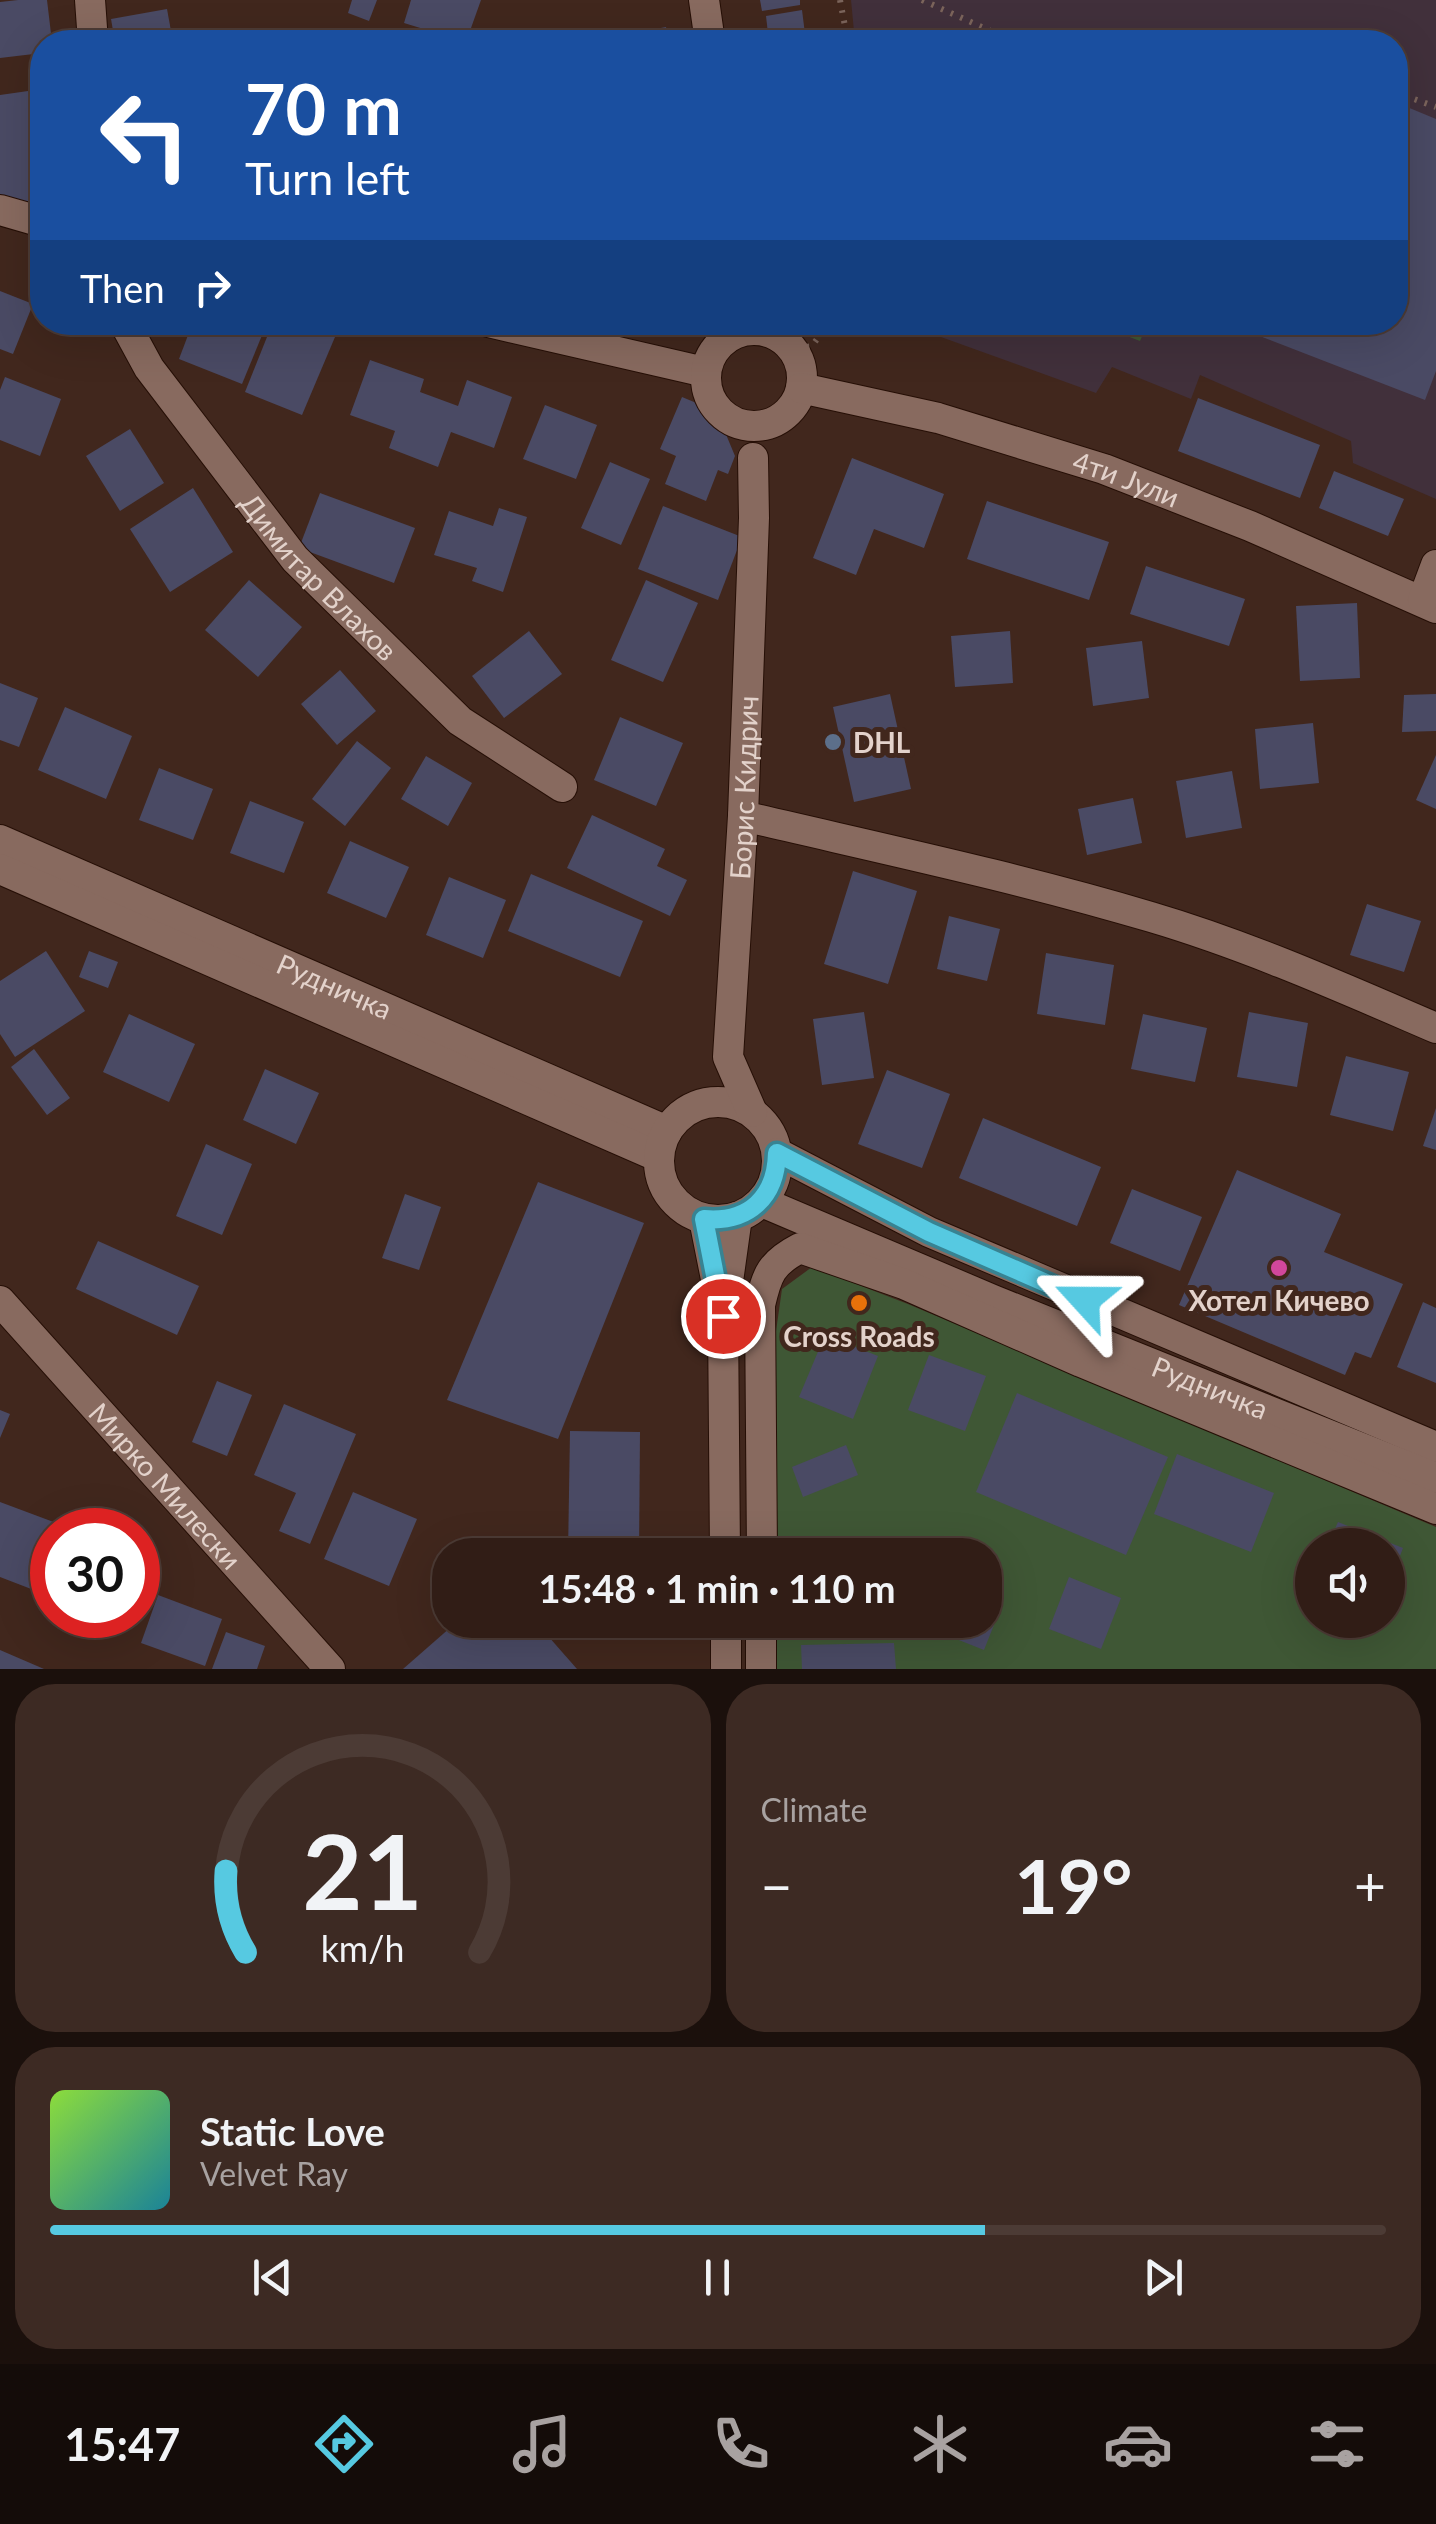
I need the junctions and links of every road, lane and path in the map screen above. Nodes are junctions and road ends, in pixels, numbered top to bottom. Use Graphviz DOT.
graph roads {
  1 [pos="90,0"];
  2 [pos="704,0"];
  3 [pos="840,0"];
  4 [pos="922,0"];
  5 [pos="92,30"];
  6 [pos="708,30"];
  7 [pos="846,30"];
  8 [pos="989,30"];
  9 [pos="1408,97"];
  10 [pos="1436,107"];
  11 [pos="0,210"];
  12 [pos="30,219"];
  13 [pos="131,335"];
  14 [pos="544,335"];
  15 [pos="725,335"];
  16 [pos="781,335"];
  17 [pos="788,335"];
  18 [pos="820,335"];
  19 [pos="705,372"];
  20 [pos="802,388"];
  21 [pos="731,421"];
  22 [pos="774,422"];
  23 [pos="753,458"];
  24 [pos="1436,565"];
  25 [pos="1429,604"];
  26 [pos="562,788"];
  27 [pos="742,816"];
  28 [pos="0,840"];
  29 [pos="0,869"];
  30 [pos="1436,1028"];
  31 [pos="728,1057"];
  32 [pos="689,1109"];
  33 [pos="752,1112"];
  34 [pos="663,1144"];
  35 [pos="777,1153"];
  36 [pos="749,1210"];
  37 [pos="704,1219"];
  38 [pos="0,1301"];
  39 [pos="723,1316"];
  40 [pos="1436,1447"];
  41 [pos="1436,1478"];
  42 [pos="1436,1510"];
  43 [pos="725,1538"];
  44 [pos="762,1538"];
  45 [pos="726,1638"];
  46 [pos="762,1638"];
  47 [pos="330,1669"];
  48 [pos="726,1669"];
  49 [pos="761,1669"];
  1 -- 5 [label="street"];
  2 -- 6 [label="street"];
  3 -- 7 [label="path"];
  4 -- 8 [label="path"];
  9 -- 10 [label="path"];
  11 -- 12 [label="street"];
  13 -- 26 [label="street, Димитар Влахов"];
  14 -- 19 [label="street"];
  15 -- 19 [label="street"];
  16 -- 20 [label="street"];
  17 -- 18 [label="path"];
  19 -- 21 [label="street"];
  20 -- 22 [label="street"];
  20 -- 25 [label="street, 4ти Јули"];
  21 -- 22 [label="street"];
  21 -- 23 [label="street"];
  22 -- 23 [label="street"];
  23 -- 27 [label="street, Борис Кидрич"];
  24 -- 25 [label="street"];
  27 -- 30 [label="street"];
  27 -- 31 [label="street, Борис Кидрич"];
  28 -- 34 [label="street, Рудничка"];
  29 -- 34 [label="street, Рудничка"];
  31 -- 32 [label="street"];
  31 -- 33 [label="street, Борис Кидрич"];
  32 -- 33 [label="street"];
  32 -- 34 [label="street"];
  33 -- 35 [label="street"];
  34 -- 37 [label="street"];
  35 -- 36 [label="street"];
  35 -- 40 [label="street, Рудничка"];
  36 -- 37 [label="street"];
  36 -- 39 [label="street"];
  36 -- 41 [label="street, Рудничка"];
  37 -- 39 [label="street"];
  38 -- 47 [label="street, Мирко Милески"];
  39 -- 43 [label="street"];
  42 -- 44 [label="street"];
  45 -- 48 [label="street"];
  46 -- 49 [label="street"];
}
